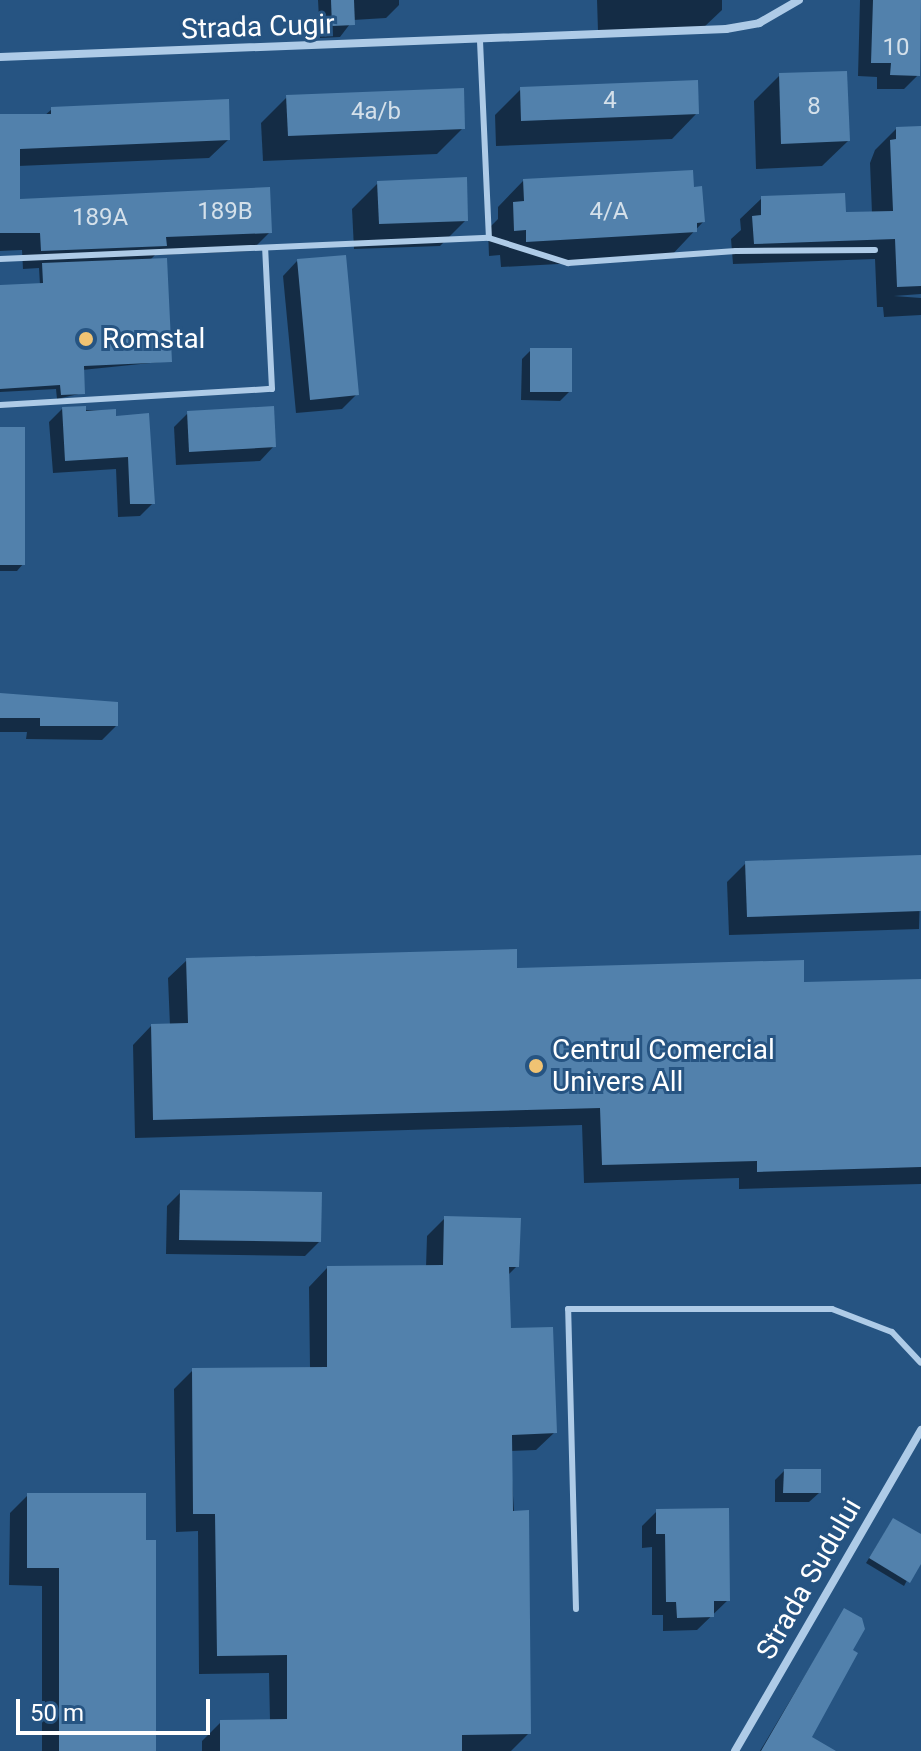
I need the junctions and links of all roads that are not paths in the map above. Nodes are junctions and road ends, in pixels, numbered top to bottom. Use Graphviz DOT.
graph roads {
  1 [pos="799,0"];
  2 [pos="480,41"];
  3 [pos="0,57"];
  4 [pos="489,238"];
  5 [pos="265,248"];
  6 [pos="875,250"];
  7 [pos="0,259"];
  8 [pos="0,405"];
  9 [pos="921,1363"];
  10 [pos="921,1430"];
  11 [pos="576,1609"];
  12 [pos="735,1751"];
  1 -- 2 [label="street, Strada Cugir"];
  2 -- 3 [label="street, Strada Cugir"];
  2 -- 4 [label="lane"];
  4 -- 5 [label="lane"];
  4 -- 6 [label="lane"];
  5 -- 7 [label="lane"];
  5 -- 8 [label="lane"];
  9 -- 11 [label="lane"];
  10 -- 12 [label="street, Strada Sudului"];
}
